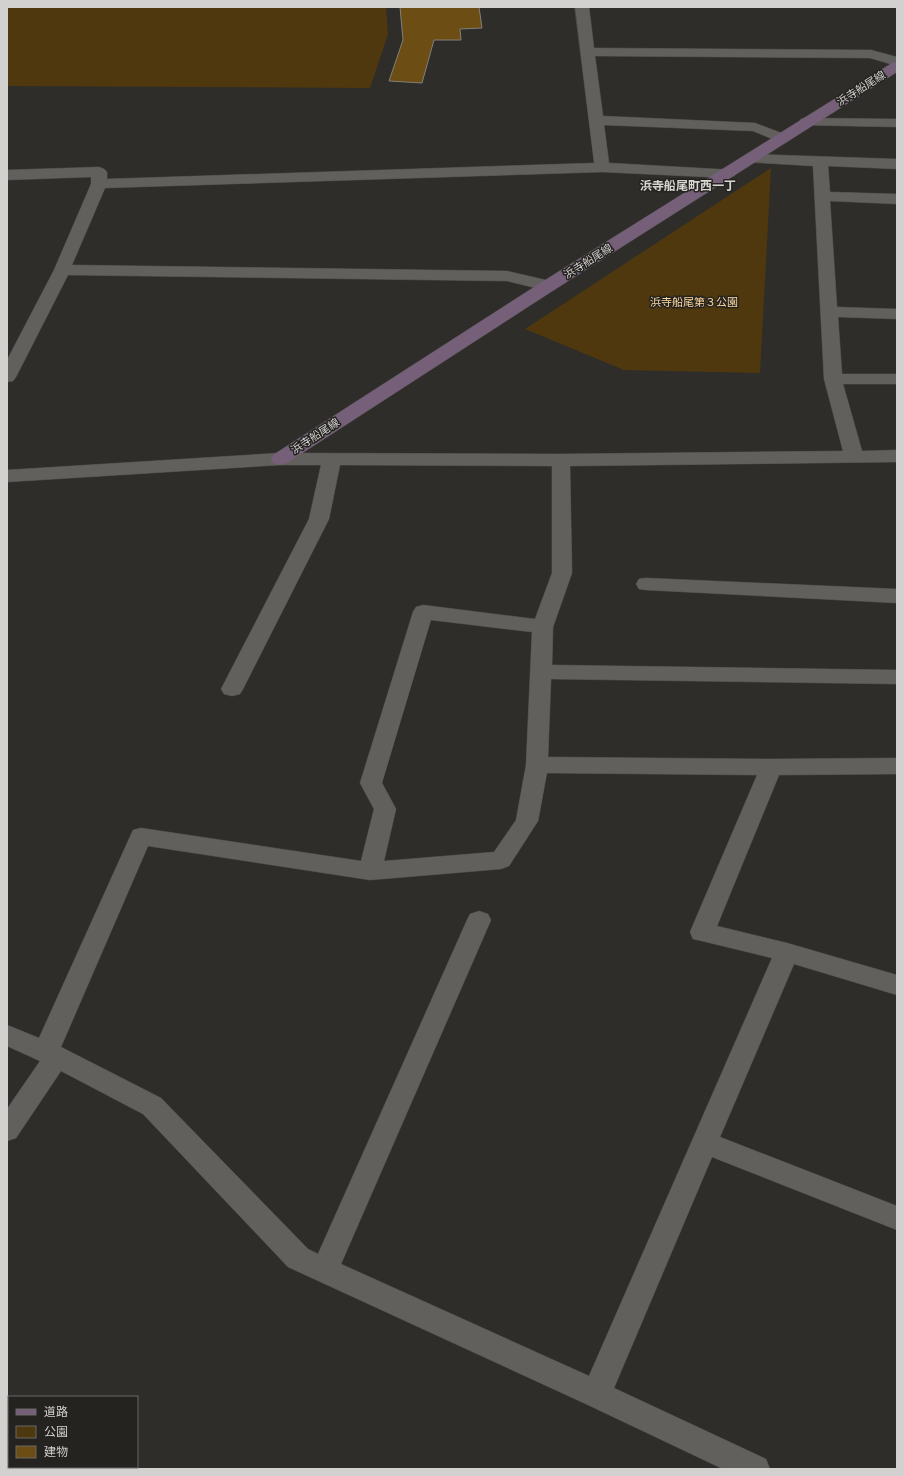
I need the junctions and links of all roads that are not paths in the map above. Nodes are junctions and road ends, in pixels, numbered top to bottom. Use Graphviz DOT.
graph roads {
  1 [pos="582,7"];
  2 [pos="588,52"];
  3 [pos="897,62"];
  4 [pos="897,66"];
  5 [pos="596,120"];
  6 [pos="806,122"];
  7 [pos="897,123"];
  8 [pos="782,138"];
  9 [pos="750,159"];
  10 [pos="820,162"];
  11 [pos="897,164"];
  12 [pos="602,166"];
  13 [pos="729,173"];
  14 [pos="7,175"];
  15 [pos="99,184"];
  16 [pos="822,196"];
  17 [pos="897,199"];
  18 [pos="62,270"];
  19 [pos="548,286"];
  20 [pos="829,312"];
  21 [pos="897,314"];
  22 [pos="7,339"];
  23 [pos="27,339"];
  24 [pos="7,377"];
  25 [pos="833,379"];
  26 [pos="897,379"];
  27 [pos="897,456"];
  28 [pos="854,457"];
  29 [pos="280,459"];
  30 [pos="332,459"];
  31 [pos="561,460"];
  32 [pos="7,476"];
  33 [pos="646,584"];
  34 [pos="897,596"];
  35 [pos="543,627"];
  36 [pos="541,672"];
  37 [pos="897,677"];
  38 [pos="232,689"];
  39 [pos="537,765"];
  40 [pos="897,766"];
  41 [pos="772,767"];
  42 [pos="370,871"];
  43 [pos="479,920"];
  44 [pos="787,952"];
  45 [pos="897,985"];
  46 [pos="7,1035"];
  47 [pos="52,1055"];
  48 [pos="7,1130"];
  49 [pos="705,1143"];
  50 [pos="897,1218"];
  51 [pos="325,1270"];
  52 [pos="596,1394"];
  53 [pos="755,1469"];
  1 -- 2 [label="street"];
  2 -- 3 [label="street"];
  2 -- 5 [label="street"];
  4 -- 6 [label="street, 浜寺船尾線"];
  5 -- 8 [label="street"];
  5 -- 12 [label="street"];
  6 -- 7 [label="street"];
  6 -- 8 [label="street, 浜寺船尾線"];
  8 -- 9 [label="street, 浜寺船尾線"];
  9 -- 10 [label="street"];
  9 -- 13 [label="street, 浜寺船尾線"];
  10 -- 11 [label="street"];
  10 -- 16 [label="street"];
  12 -- 13 [label="street"];
  12 -- 15 [label="street"];
  13 -- 19 [label="street, 浜寺船尾線"];
  14 -- 15 [label="street"];
  15 -- 18 [label="street"];
  16 -- 17 [label="street"];
  16 -- 20 [label="street"];
  18 -- 19 [label="street"];
  18 -- 23 [label="street"];
  19 -- 29 [label="street, 浜寺船尾線"];
  20 -- 21 [label="street"];
  20 -- 25 [label="street"];
  22 -- 23 [label="street"];
  23 -- 24 [label="street"];
  25 -- 26 [label="street"];
  25 -- 28 [label="street"];
  27 -- 28 [label="street"];
  28 -- 31 [label="street"];
  29 -- 30 [label="street"];
  29 -- 32 [label="street"];
  30 -- 31 [label="street"];
  30 -- 38 [label="street"];
  31 -- 35 [label="street"];
  33 -- 34 [label="street"];
  35 -- 36 [label="street"];
  35 -- 42 [label="street"];
  36 -- 37 [label="street"];
  36 -- 39 [label="street"];
  39 -- 41 [label="street"];
  39 -- 42 [label="street"];
  40 -- 41 [label="street"];
  41 -- 44 [label="street"];
  42 -- 47 [label="street"];
  43 -- 51 [label="street"];
  44 -- 45 [label="street"];
  44 -- 49 [label="street"];
  46 -- 47 [label="street"];
  47 -- 48 [label="street"];
  47 -- 51 [label="street"];
  49 -- 50 [label="street"];
  49 -- 52 [label="street"];
  51 -- 52 [label="street"];
  52 -- 53 [label="street"];
}
